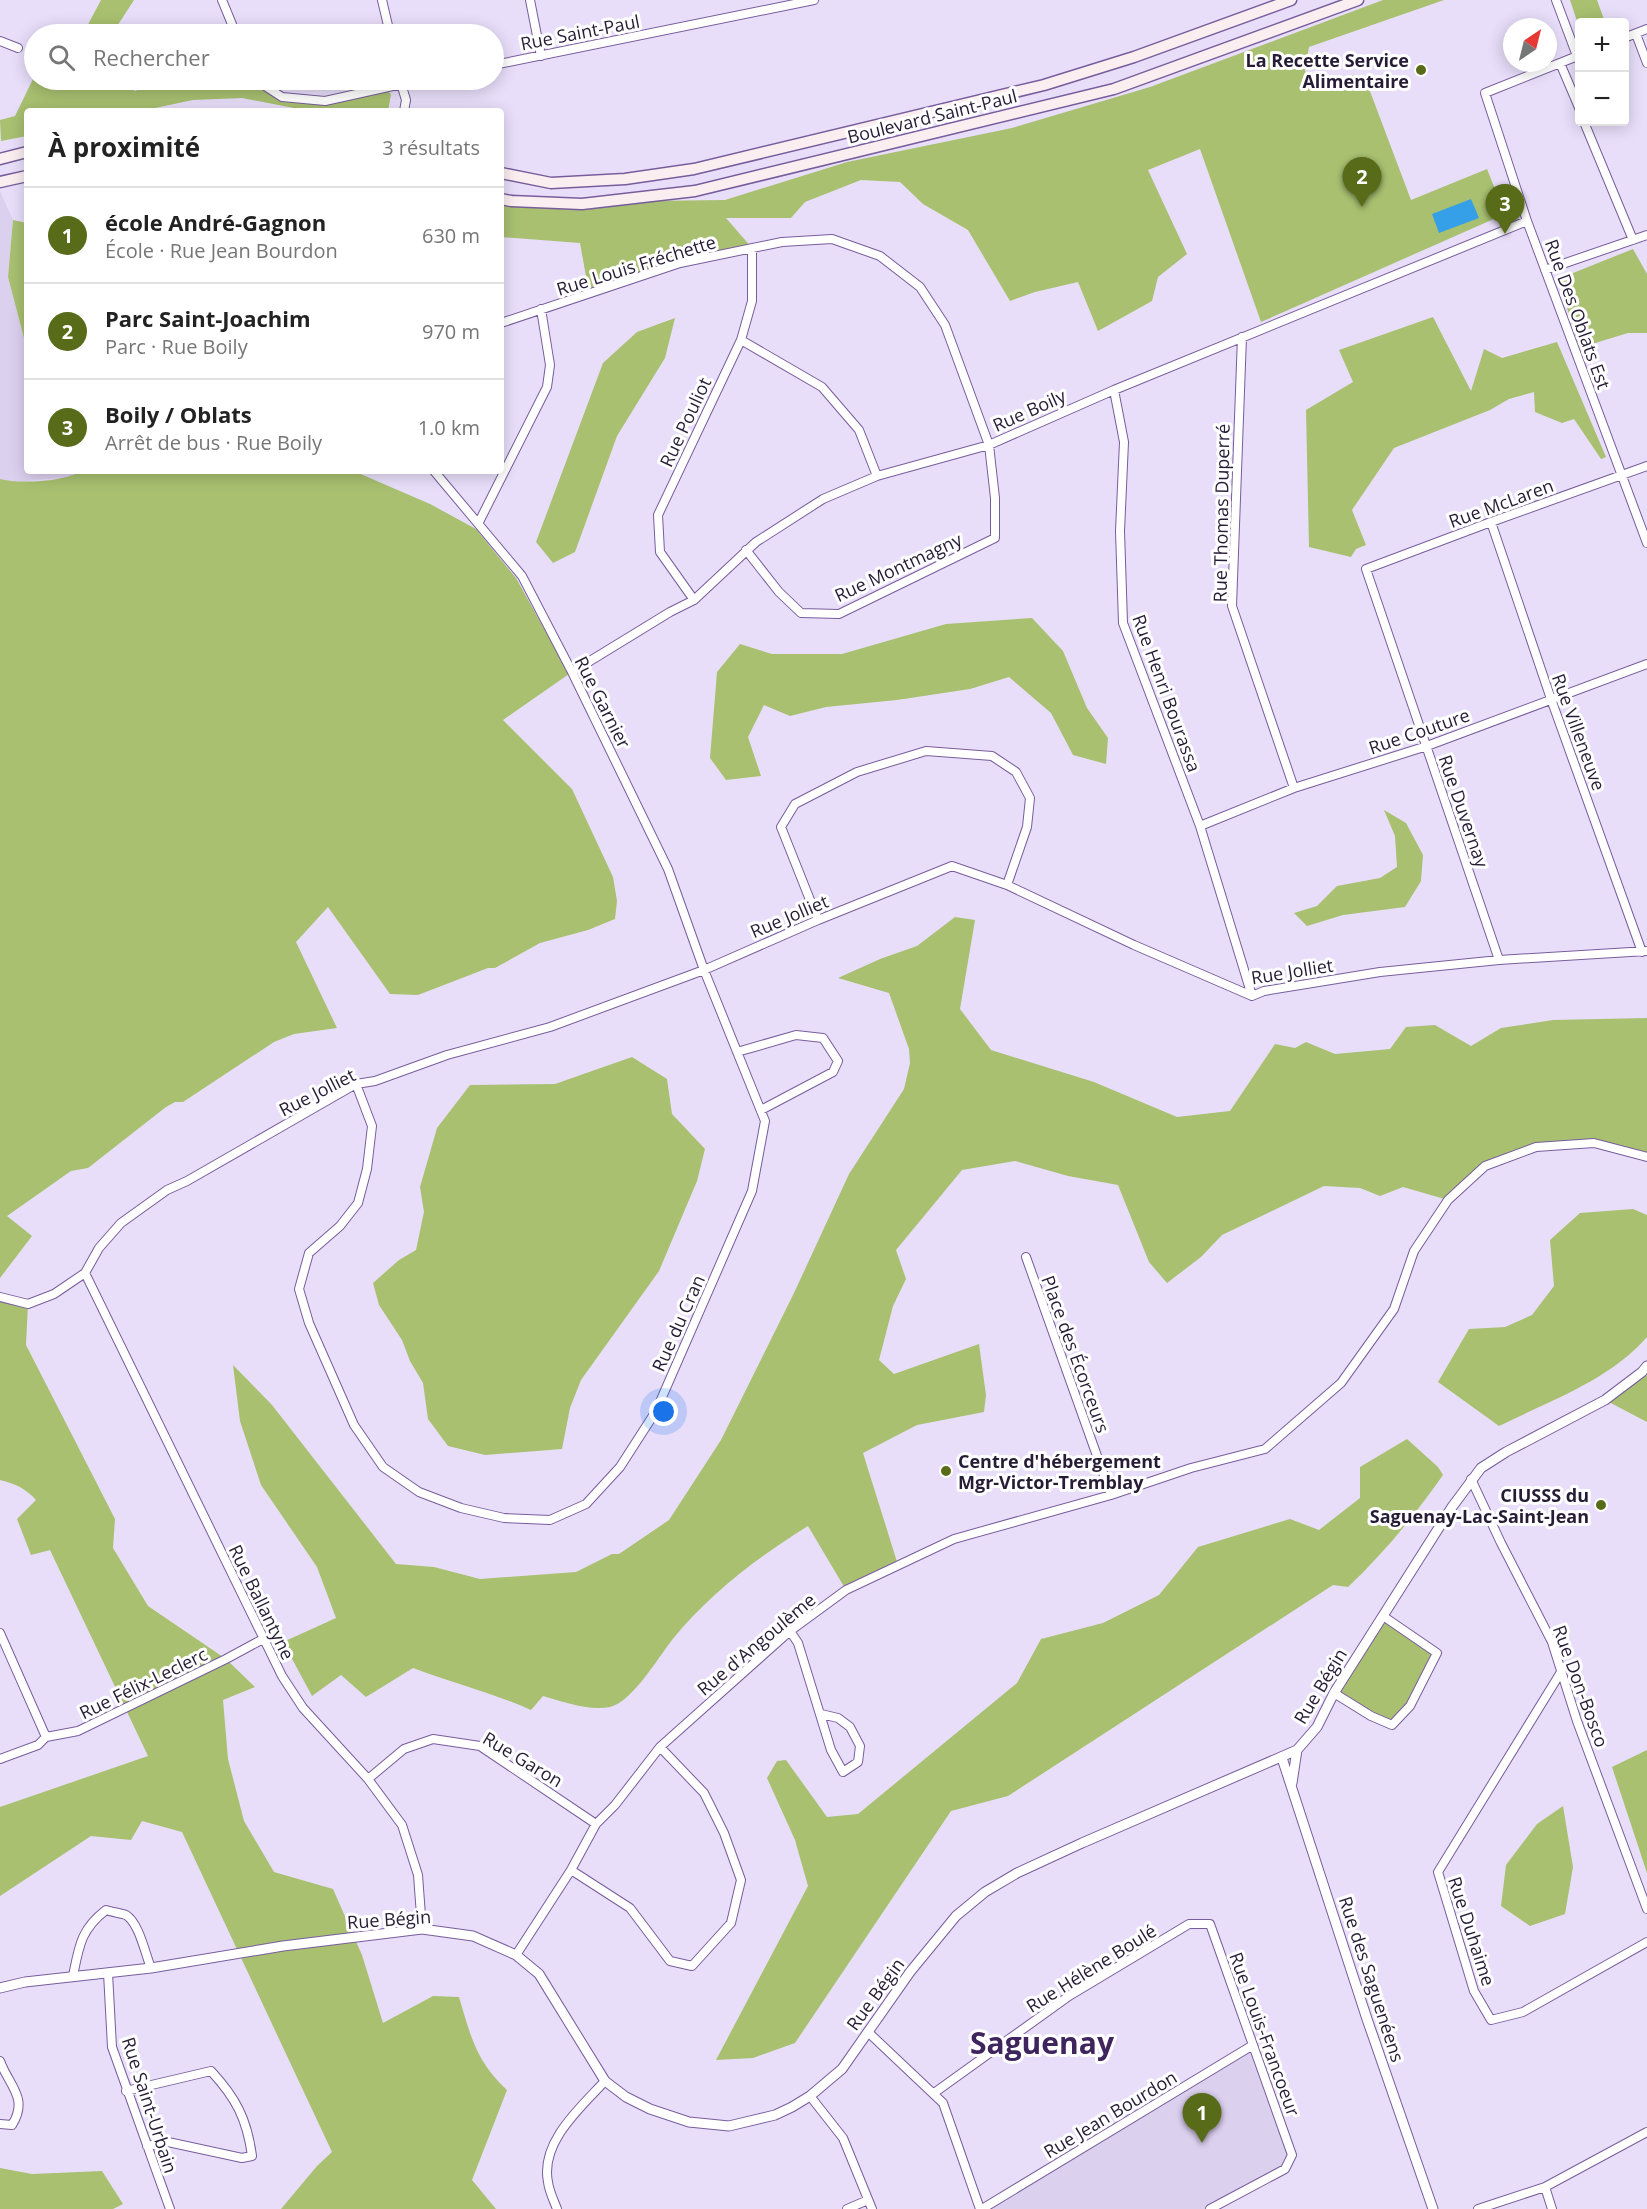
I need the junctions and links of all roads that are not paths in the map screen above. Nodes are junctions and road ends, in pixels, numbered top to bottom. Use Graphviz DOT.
graph roads {
  1 [pos="222,0"];
  2 [pos="382,0"];
  3 [pos="530,0"];
  4 [pos="814,0"];
  5 [pos="1291,0"];
  6 [pos="1358,0"];
  7 [pos="1556,0"];
  8 [pos="232,24"];
  9 [pos="388,24"];
  10 [pos="1647,29"];
  11 [pos="1636,34"];
  12 [pos="1629,36"];
  13 [pos="0,41"];
  14 [pos="18,48"];
  15 [pos="1575,48"];
  16 [pos="541,56"];
  17 [pos="1575,56"];
  18 [pos="504,63"];
  19 [pos="1560,63"];
  20 [pos="1647,63"];
  21 [pos="272,90"];
  22 [pos="369,90"];
  23 [pos="403,90"];
  24 [pos="1575,98"];
  25 [pos="405,108"];
  26 [pos="1586,126"];
  27 [pos="24,153"];
  28 [pos="0,159"];
  29 [pos="504,173"];
  30 [pos="24,177"];
  31 [pos="0,182"];
  32 [pos="504,199"];
  33 [pos="1527,221"];
  34 [pos="1647,235"];
  35 [pos="1633,240"];
  36 [pos="752,248"];
  37 [pos="1545,270"];
  38 [pos="541,309"];
  39 [pos="504,321"];
  40 [pos="1242,337"];
  41 [pos="741,340"];
  42 [pos="1114,390"];
  43 [pos="988,445"];
  44 [pos="1647,466"];
  45 [pos="504,472"];
  46 [pos="437,474"];
  47 [pos="503,474"];
  48 [pos="877,476"];
  49 [pos="1621,476"];
  50 [pos="479,522"];
  51 [pos="1491,522"];
  52 [pos="1647,543"];
  53 [pos="746,550"];
  54 [pos="1366,569"];
  55 [pos="693,600"];
  56 [pos="1647,664"];
  57 [pos="572,672"];
  58 [pos="1551,699"];
  59 [pos="1426,746"];
  60 [pos="1294,788"];
  61 [pos="1200,826"];
  62 [pos="1007,885"];
  63 [pos="818,920"];
  64 [pos="1644,952"];
  65 [pos="1499,960"];
  66 [pos="704,970"];
  67 [pos="1252,996"];
  68 [pos="737,1052"];
  69 [pos="356,1084"];
  70 [pos="761,1110"];
  71 [pos="1647,1157"];
  72 [pos="1026,1257"];
  73 [pos="85,1273"];
  74 [pos="0,1297"];
  75 [pos="1647,1366"];
  76 [pos="1471,1479"];
  77 [pos="1111,1495"];
  78 [pos="1383,1616"];
  79 [pos="789,1631"];
  80 [pos="0,1633"];
  81 [pos="263,1639"];
  82 [pos="1561,1672"];
  83 [pos="1334,1693"];
  84 [pos="821,1714"];
  85 [pos="46,1737"];
  86 [pos="660,1747"];
  87 [pos="1297,1750"];
  88 [pos="1282,1758"];
  89 [pos="0,1759"];
  90 [pos="368,1779"];
  91 [pos="1292,1789"];
  92 [pos="596,1824"];
  93 [pos="571,1870"];
  94 [pos="1647,1909"];
  95 [pos="1210,1924"];
  96 [pos="422,1929"];
  97 [pos="1647,1942"];
  98 [pos="516,1955"];
  99 [pos="151,1968"];
  100 [pos="108,1973"];
  101 [pos="73,1976"];
  102 [pos="0,1988"];
  103 [pos="868,2032"];
  104 [pos="1253,2044"];
  105 [pos="0,2061"];
  106 [pos="2,2076"];
  107 [pos="605,2080"];
  108 [pos="126,2091"];
  109 [pos="934,2093"];
  110 [pos="810,2096"];
  111 [pos="0,2124"];
  112 [pos="1647,2132"];
  113 [pos="147,2146"];
  114 [pos="1545,2187"];
  115 [pos="868,2200"];
  116 [pos="170,2209"];
  117 [pos="557,2209"];
  118 [pos="847,2209"];
  119 [pos="872,2209"];
  120 [pos="981,2209"];
  121 [pos="1210,2209"];
  122 [pos="1433,2209"];
  123 [pos="1478,2209"];
  124 [pos="1551,2209"];
  1 -- 8 [label="street"];
  2 -- 9 [label="street"];
  3 -- 16 [label="street"];
  4 -- 16 [label="street, Rue Saint-Paul"];
  5 -- 29 [label="main road, Boulevard Saint-Paul"];
  6 -- 32 [label="main road, Boulevard Saint-Paul"];
  7 -- 15 [label="street"];
  10 -- 11 [label="street"];
  11 -- 12 [label="street"];
  11 -- 20 [label="street"];
  13 -- 14 [label="street"];
  16 -- 18 [label="street, Rue Saint-Paul"];
  17 -- 19 [label="street"];
  19 -- 24 [label="street"];
  19 -- 33 [label="street, Rue Des Oblats Est"];
  21 -- 22 [label="street"];
  23 -- 25 [label="street"];
  26 -- 35 [label="street"];
  27 -- 28 [label="main road"];
  30 -- 31 [label="main road"];
  33 -- 37 [label="street, Rue Des Oblats Est"];
  33 -- 40 [label="street, Rue Boily"];
  34 -- 35 [label="street"];
  35 -- 37 [label="street"];
  36 -- 38 [label="street, Rue Louis Fréchette"];
  36 -- 41 [label="street, Rue Pouliot"];
  36 -- 43 [label="street, Rue Louis Fréchette"];
  37 -- 49 [label="street, Rue Des Oblats Est"];
  38 -- 39 [label="street, Rue Louis Fréchette"];
  38 -- 45 [label="street"];
  40 -- 42 [label="street, Rue Boily"];
  40 -- 60 [label="street, Rue Thomas Duperré"];
  41 -- 48 [label="street"];
  41 -- 55 [label="street, Rue Pouliot"];
  42 -- 43 [label="street, Rue Boily"];
  42 -- 61 [label="street, Rue Henri Bourassa"];
  43 -- 48 [label="street, Rue Boily"];
  43 -- 53 [label="street, Rue Montmagny"];
  44 -- 49 [label="street, Rue McLaren"];
  46 -- 50 [label="street, Rue Garnier"];
  47 -- 50 [label="street"];
  48 -- 53 [label="street, Rue Boily"];
  49 -- 51 [label="street, Rue McLaren"];
  49 -- 52 [label="street, Rue Des Oblats Est"];
  50 -- 57 [label="street, Rue Garnier"];
  51 -- 54 [label="street, Rue McLaren"];
  51 -- 58 [label="street, Rue Villeneuve"];
  53 -- 55 [label="street, Rue Boily"];
  54 -- 59 [label="street, Rue Duvernay"];
  55 -- 57 [label="street, Rue Boily"];
  56 -- 58 [label="street, Rue Couture"];
  57 -- 66 [label="street, Rue Garnier"];
  58 -- 59 [label="street, Rue Couture"];
  58 -- 64 [label="street, Rue Villeneuve"];
  59 -- 60 [label="street, Rue Couture"];
  59 -- 65 [label="street, Rue Duvernay"];
  60 -- 61 [label="street, Rue Couture"];
  61 -- 67 [label="street, Rue Henri Bourassa"];
  62 -- 63 [label="street, Rue Jolliet"];
  62 -- 63 [label="street"];
  62 -- 67 [label="street, Rue Jolliet"];
  63 -- 66 [label="street, Rue Jolliet"];
  64 -- 65 [label="street, Rue Jolliet"];
  65 -- 67 [label="street, Rue Jolliet"];
  66 -- 68 [label="street, Rue du Cran"];
  66 -- 69 [label="street, Rue Jolliet"];
  68 -- 70 [label="street, Rue du Cran"];
  68 -- 70 [label="street"];
  69 -- 70 [label="street, Rue du Cran"];
  69 -- 73 [label="street, Rue Jolliet"];
  71 -- 77 [label="street, Rue d'Angoulème"];
  72 -- 77 [label="street, Place des Écorceurs"];
  73 -- 74 [label="street, Rue Jolliet"];
  73 -- 81 [label="street, Rue Ballantyne"];
  75 -- 76 [label="street, Rue Bégin"];
  76 -- 78 [label="street, Rue Bégin"];
  76 -- 82 [label="street, Rue Don-Bosco"];
  77 -- 79 [label="street, Rue d'Angoulème"];
  78 -- 83 [label="street, Rue Bégin"];
  78 -- 83 [label="street"];
  79 -- 84 [label="street"];
  79 -- 86 [label="street, Rue d'Angoulème"];
  80 -- 85 [label="street"];
  81 -- 85 [label="street, Rue Félix-Leclerc"];
  81 -- 90 [label="street, Rue Ballantyne"];
  82 -- 94 [label="street, Rue Don-Bosco"];
  82 -- 97 [label="street, Rue Duhaime"];
  83 -- 87 [label="street, Rue Bégin"];
  84 -- 84 [label="street"];
  85 -- 89 [label="street, Rue Félix-Leclerc"];
  86 -- 92 [label="street, Rue d'Angoulème"];
  86 -- 93 [label="street"];
  87 -- 88 [label="street, Rue Bégin"];
  87 -- 91 [label="street"];
  88 -- 91 [label="street, Rue des Saguenéens"];
  88 -- 103 [label="street, Rue Bégin"];
  90 -- 92 [label="street, Rue Garon"];
  90 -- 96 [label="street, Rue Ballantyne"];
  91 -- 122 [label="street, Rue des Saguenéens"];
  92 -- 93 [label="street, Rue d'Angoulème"];
  93 -- 98 [label="street, Rue d'Angoulème"];
  95 -- 104 [label="street, Rue Louis-Francoeur"];
  95 -- 109 [label="street, Rue Hélène Boulé"];
  96 -- 98 [label="street, Rue Bégin"];
  96 -- 99 [label="street, Rue Bégin"];
  98 -- 107 [label="street, Rue Bégin"];
  99 -- 100 [label="street, Rue Bégin"];
  99 -- 101 [label="street"];
  100 -- 101 [label="street, Rue Bégin"];
  100 -- 108 [label="street, Rue Saint-Urbain"];
  101 -- 102 [label="street, Rue Bégin"];
  103 -- 109 [label="street"];
  103 -- 110 [label="street, Rue Bégin"];
  104 -- 120 [label="street, Rue Jean Bourdon"];
  104 -- 121 [label="street, Rue Louis-Francoeur"];
  105 -- 106 [label="street"];
  106 -- 111 [label="street"];
  107 -- 110 [label="street, Rue Bégin"];
  107 -- 117 [label="street"];
  108 -- 113 [label="street, Rue Saint-Urbain"];
  108 -- 113 [label="street"];
  109 -- 120 [label="street"];
  110 -- 115 [label="street"];
  112 -- 114 [label="street"];
  113 -- 116 [label="street, Rue Saint-Urbain"];
  114 -- 123 [label="street"];
  114 -- 124 [label="street"];
  115 -- 118 [label="street"];
  115 -- 119 [label="street"];
}
